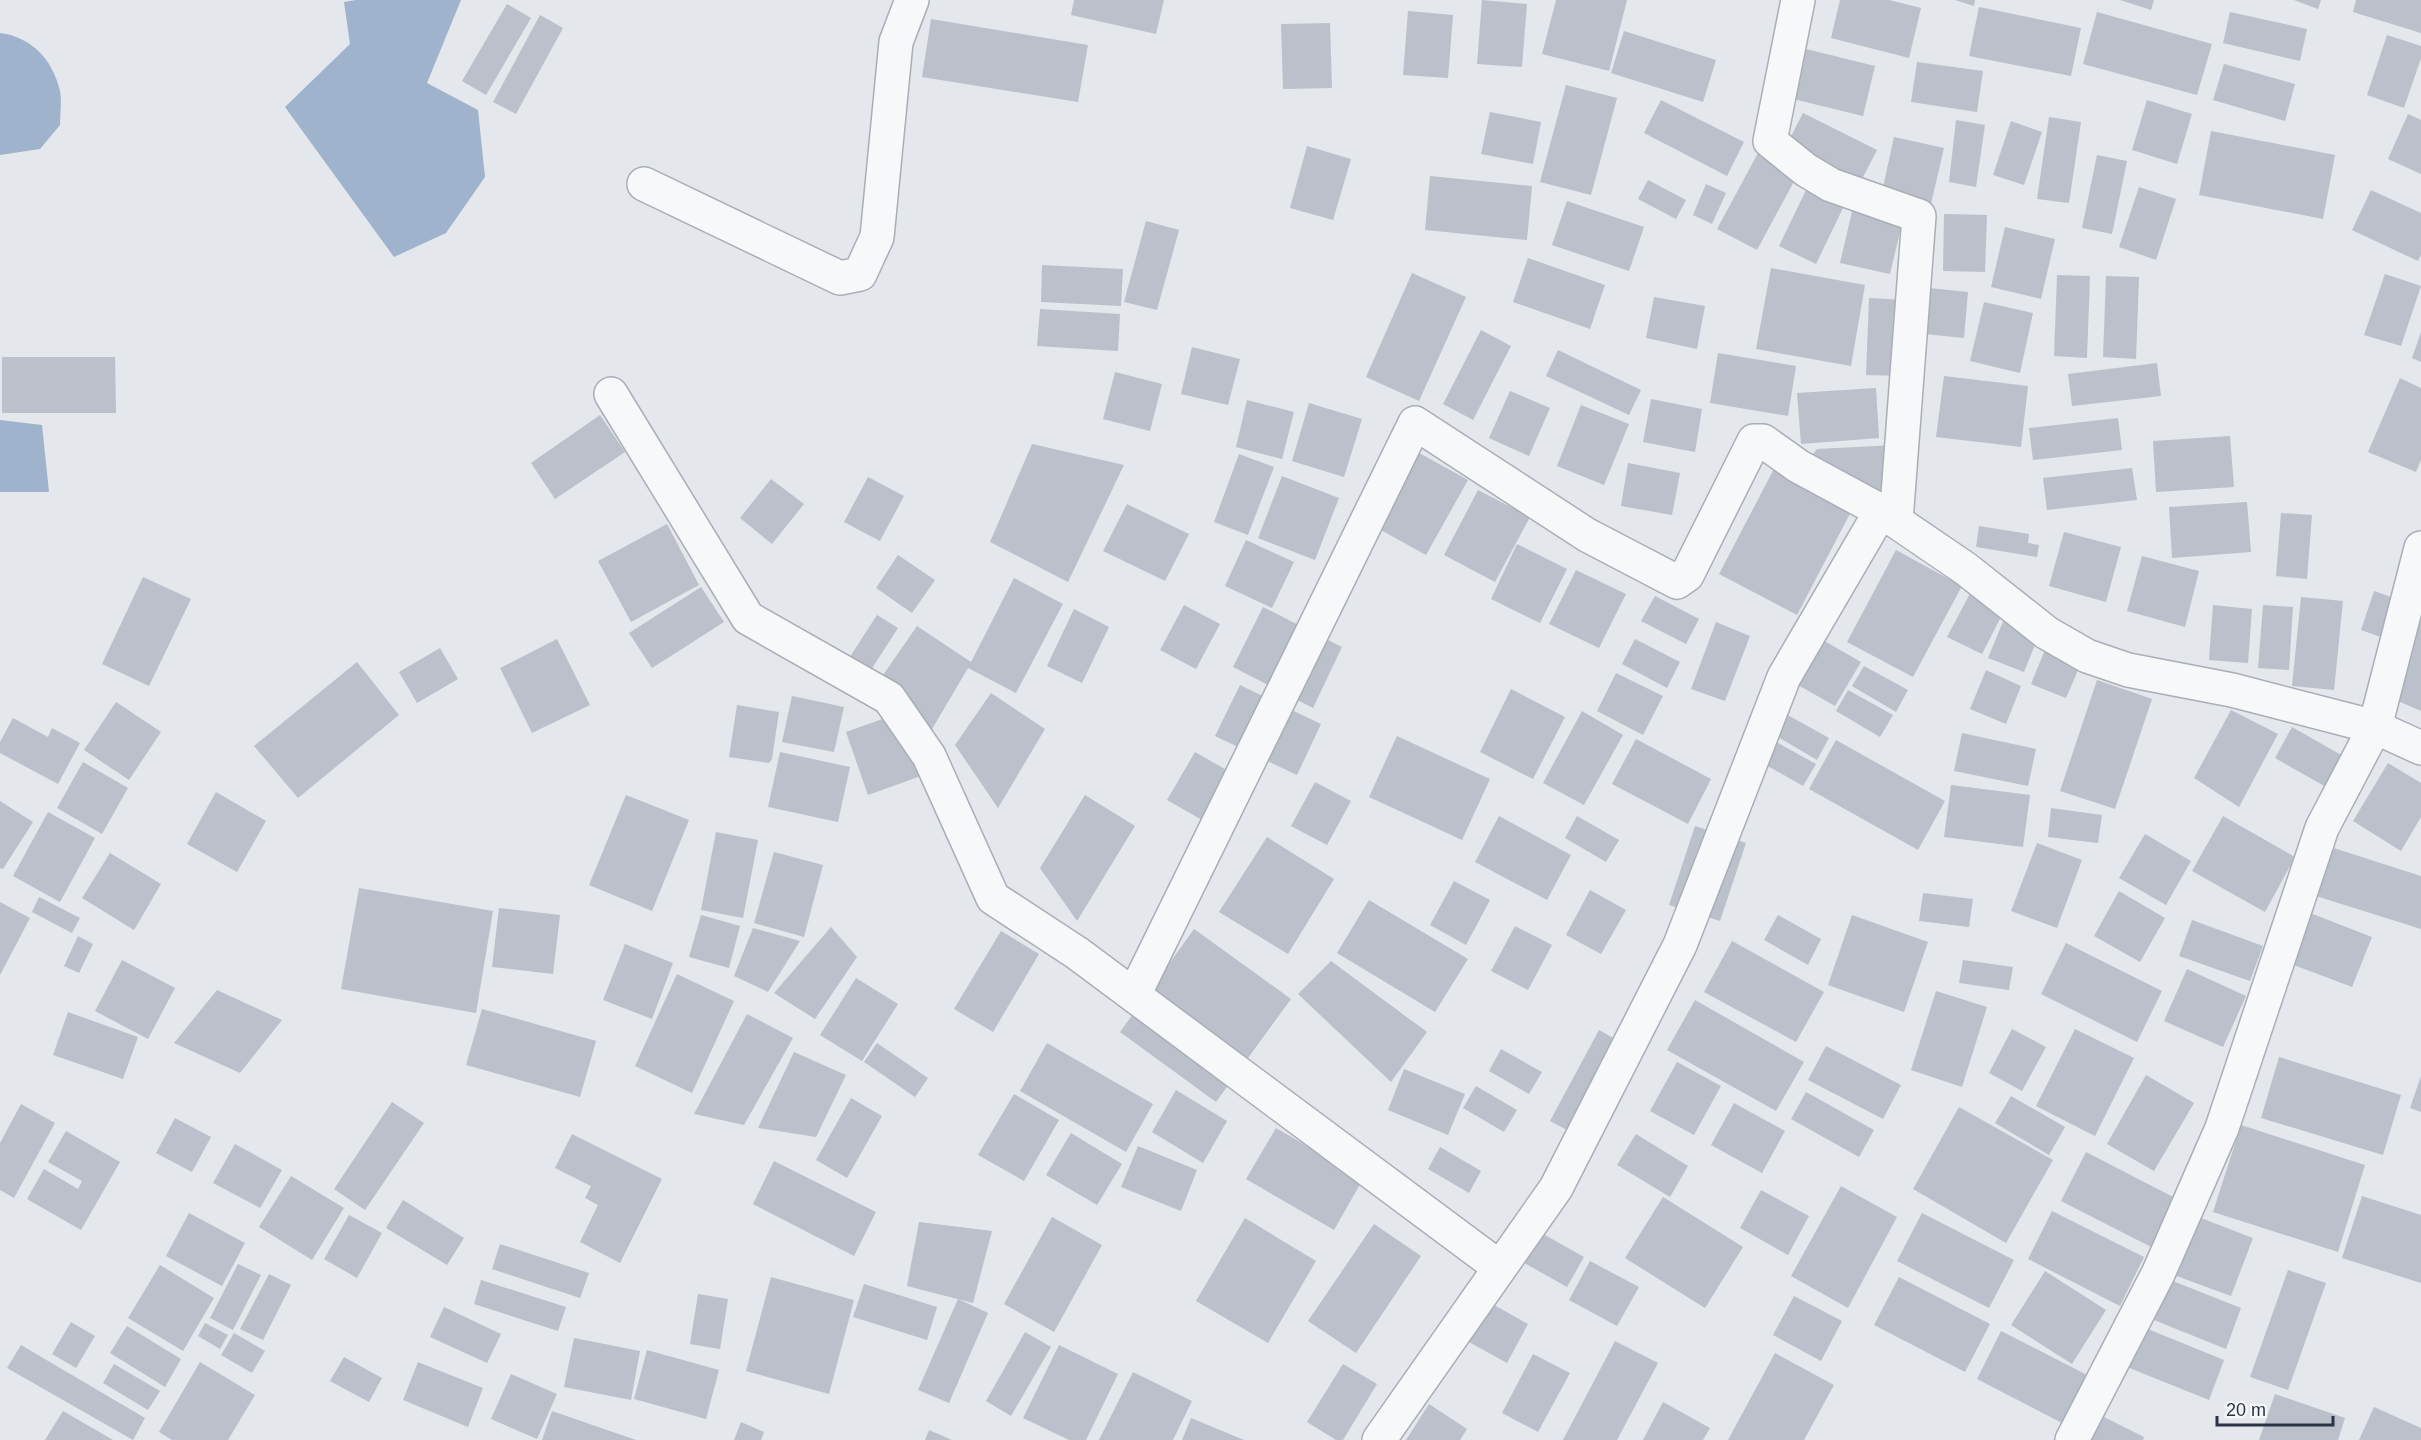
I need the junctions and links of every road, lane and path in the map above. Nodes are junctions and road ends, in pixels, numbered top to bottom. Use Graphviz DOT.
graph roads {
  1 [pos="912,0"];
  2 [pos="1798,0"];
  3 [pos="644,184"];
  4 [pos="611,394"];
  5 [pos="1888,516"];
  6 [pos="2421,548"];
  7 [pos="2375,727"];
  8 [pos="2421,748"];
  9 [pos="1134,995"];
  10 [pos="1499,1267"];
  11 [pos="1379,1440"];
  12 [pos="2072,1440"];
  1 -- 3 [label="street"];
  2 -- 5 [label="street"];
  4 -- 9 [label="street"];
  5 -- 7 [label="street"];
  5 -- 9 [label="street"];
  5 -- 10 [label="street"];
  6 -- 7 [label="street"];
  7 -- 8 [label="street"];
  7 -- 12 [label="street"];
  9 -- 10 [label="street"];
  10 -- 11 [label="street"];
}
